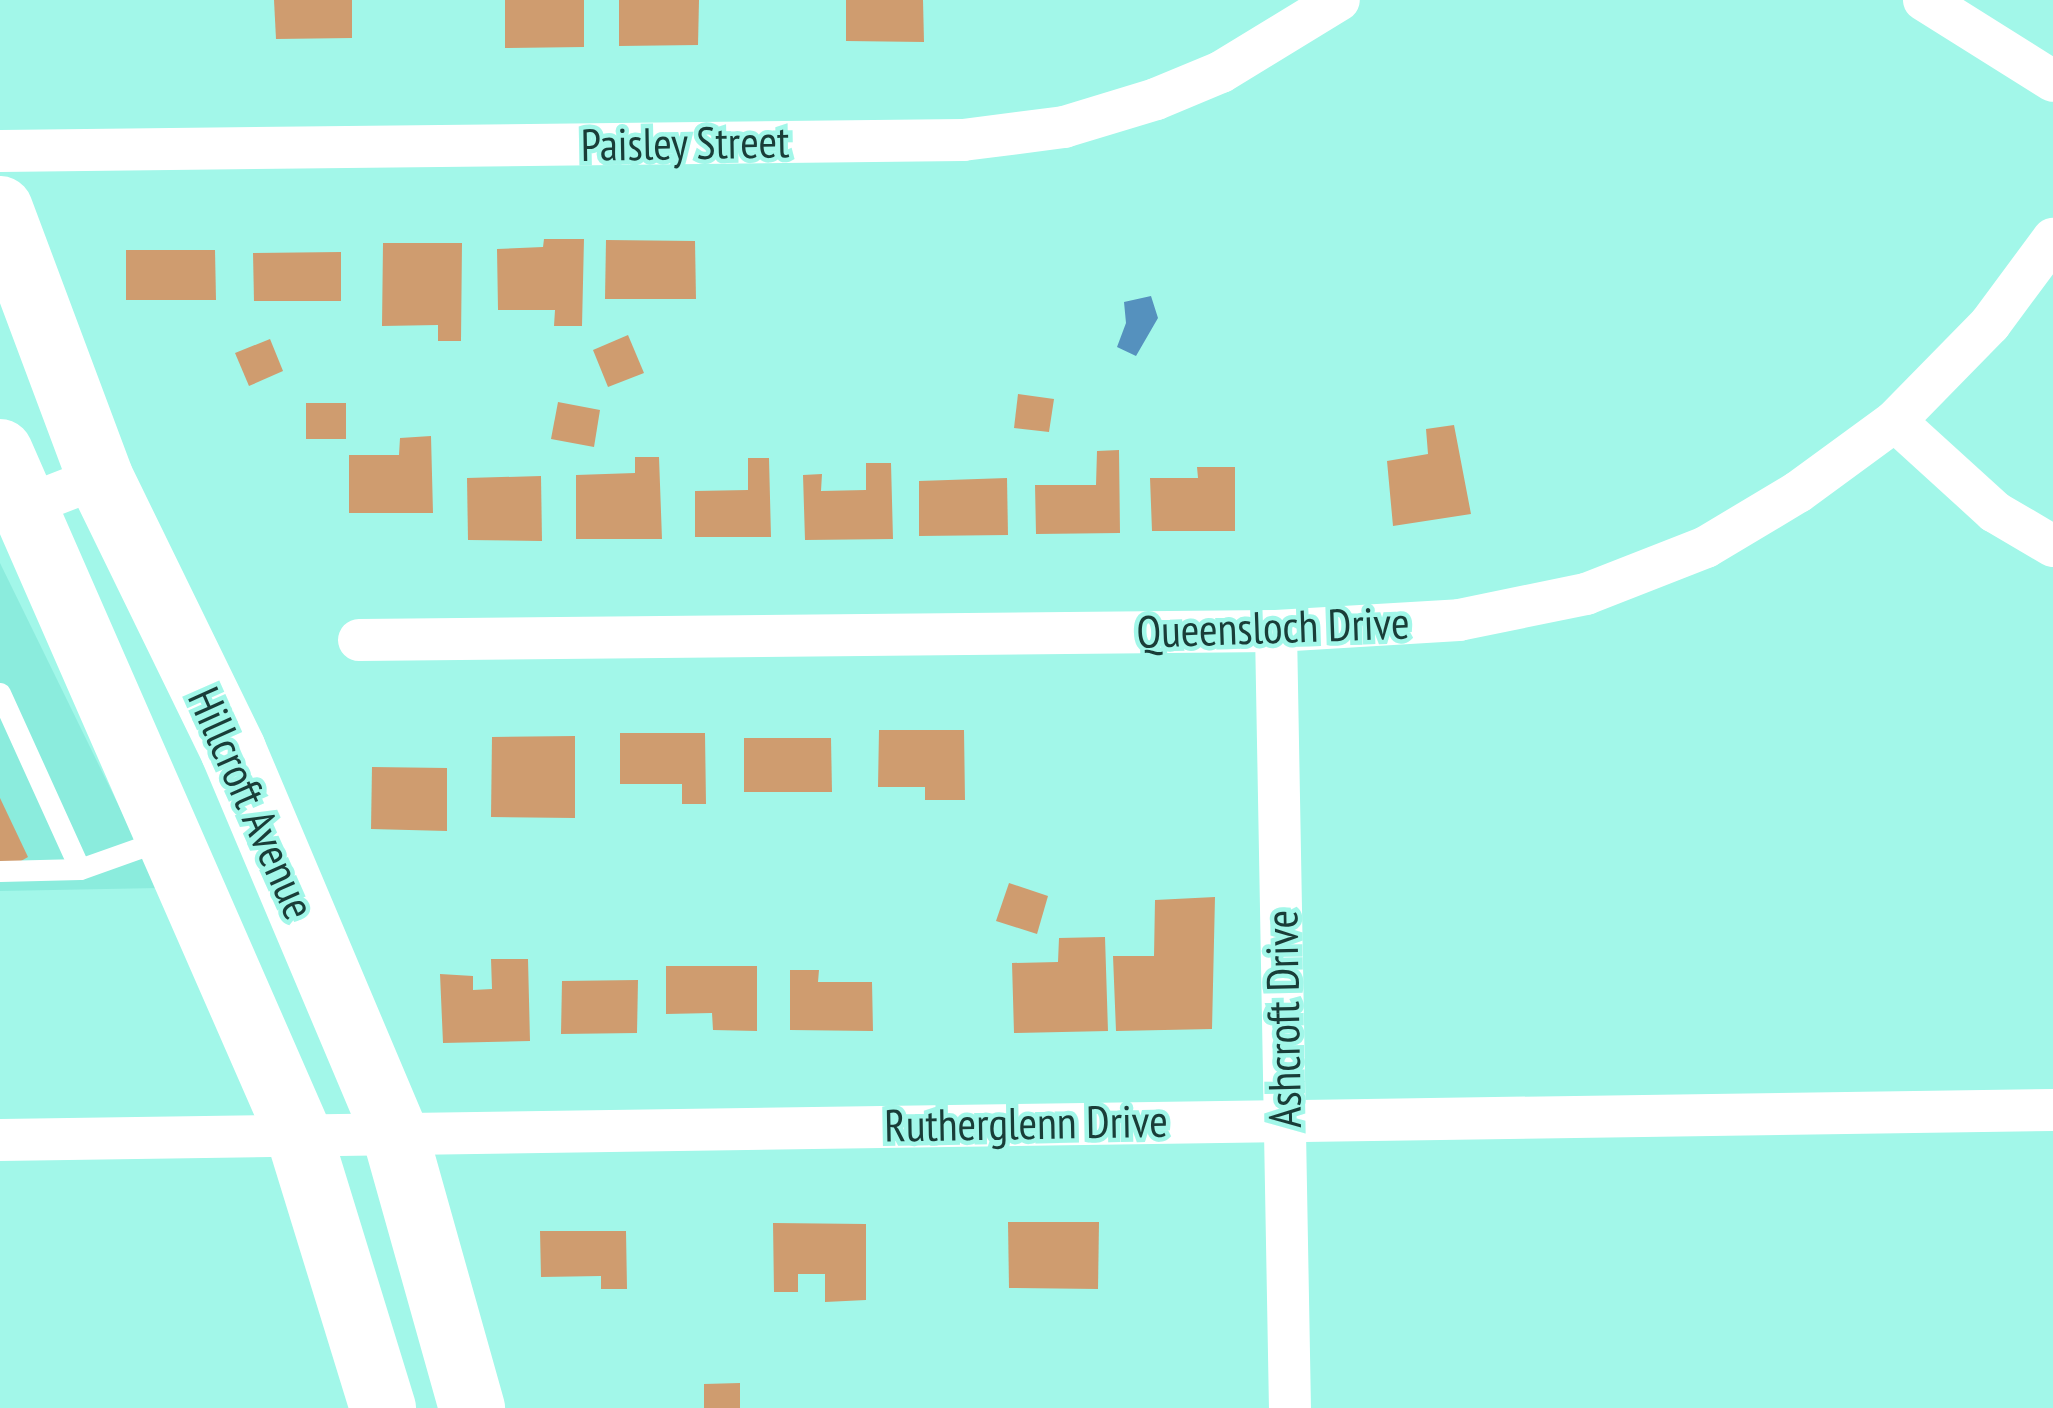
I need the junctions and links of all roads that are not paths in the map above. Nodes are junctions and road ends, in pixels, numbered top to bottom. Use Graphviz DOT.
graph roads {
  1 [pos="1339,0"];
  2 [pos="1924,0"];
  3 [pos="2053,81"];
  4 [pos="0,151"];
  5 [pos="0,209"];
  6 [pos="2053,238"];
  7 [pos="1895,422"];
  8 [pos="100,477"];
  9 [pos="7,489"];
  10 [pos="2053,546"];
  11 [pos="1276,631"];
  12 [pos="359,640"];
  13 [pos="0,693"];
  14 [pos="166,839"];
  15 [pos="80,869"];
  16 [pos="0,871"];
  17 [pos="2053,1110"];
  18 [pos="1285,1119"];
  19 [pos="395,1134"];
  20 [pos="299,1135"];
  21 [pos="0,1140"];
  22 [pos="383,1408"];
  23 [pos="472,1408"];
  24 [pos="1290,1408"];
  1 -- 4 [label="street, Paisley Street"];
  2 -- 3 [label="street"];
  5 -- 8 [label="main road, Hillcroft Avenue"];
  6 -- 7 [label="street, Queensloch Drive"];
  7 -- 10 [label="street"];
  7 -- 11 [label="street, Queensloch Drive"];
  8 -- 9 [label="street"];
  8 -- 19 [label="main road, Hillcroft Avenue"];
  9 -- 14 [label="main road, Hillcroft Avenue"];
  11 -- 12 [label="street, Queensloch Drive"];
  11 -- 18 [label="street, Ashcroft Drive"];
  13 -- 15 [label="lane"];
  14 -- 15 [label="lane"];
  14 -- 20 [label="main road, Hillcroft Avenue"];
  15 -- 16 [label="lane"];
  17 -- 18 [label="street, Rutherglenn Drive"];
  18 -- 19 [label="street, Rutherglenn Drive"];
  18 -- 24 [label="street, Ashcroft Drive"];
  19 -- 20 [label="street, Rutherglenn Drive"];
  19 -- 23 [label="main road, Hillcroft Avenue"];
  20 -- 21 [label="street, Rutherglenn Drive"];
  20 -- 22 [label="main road, Hillcroft Avenue"];
}
